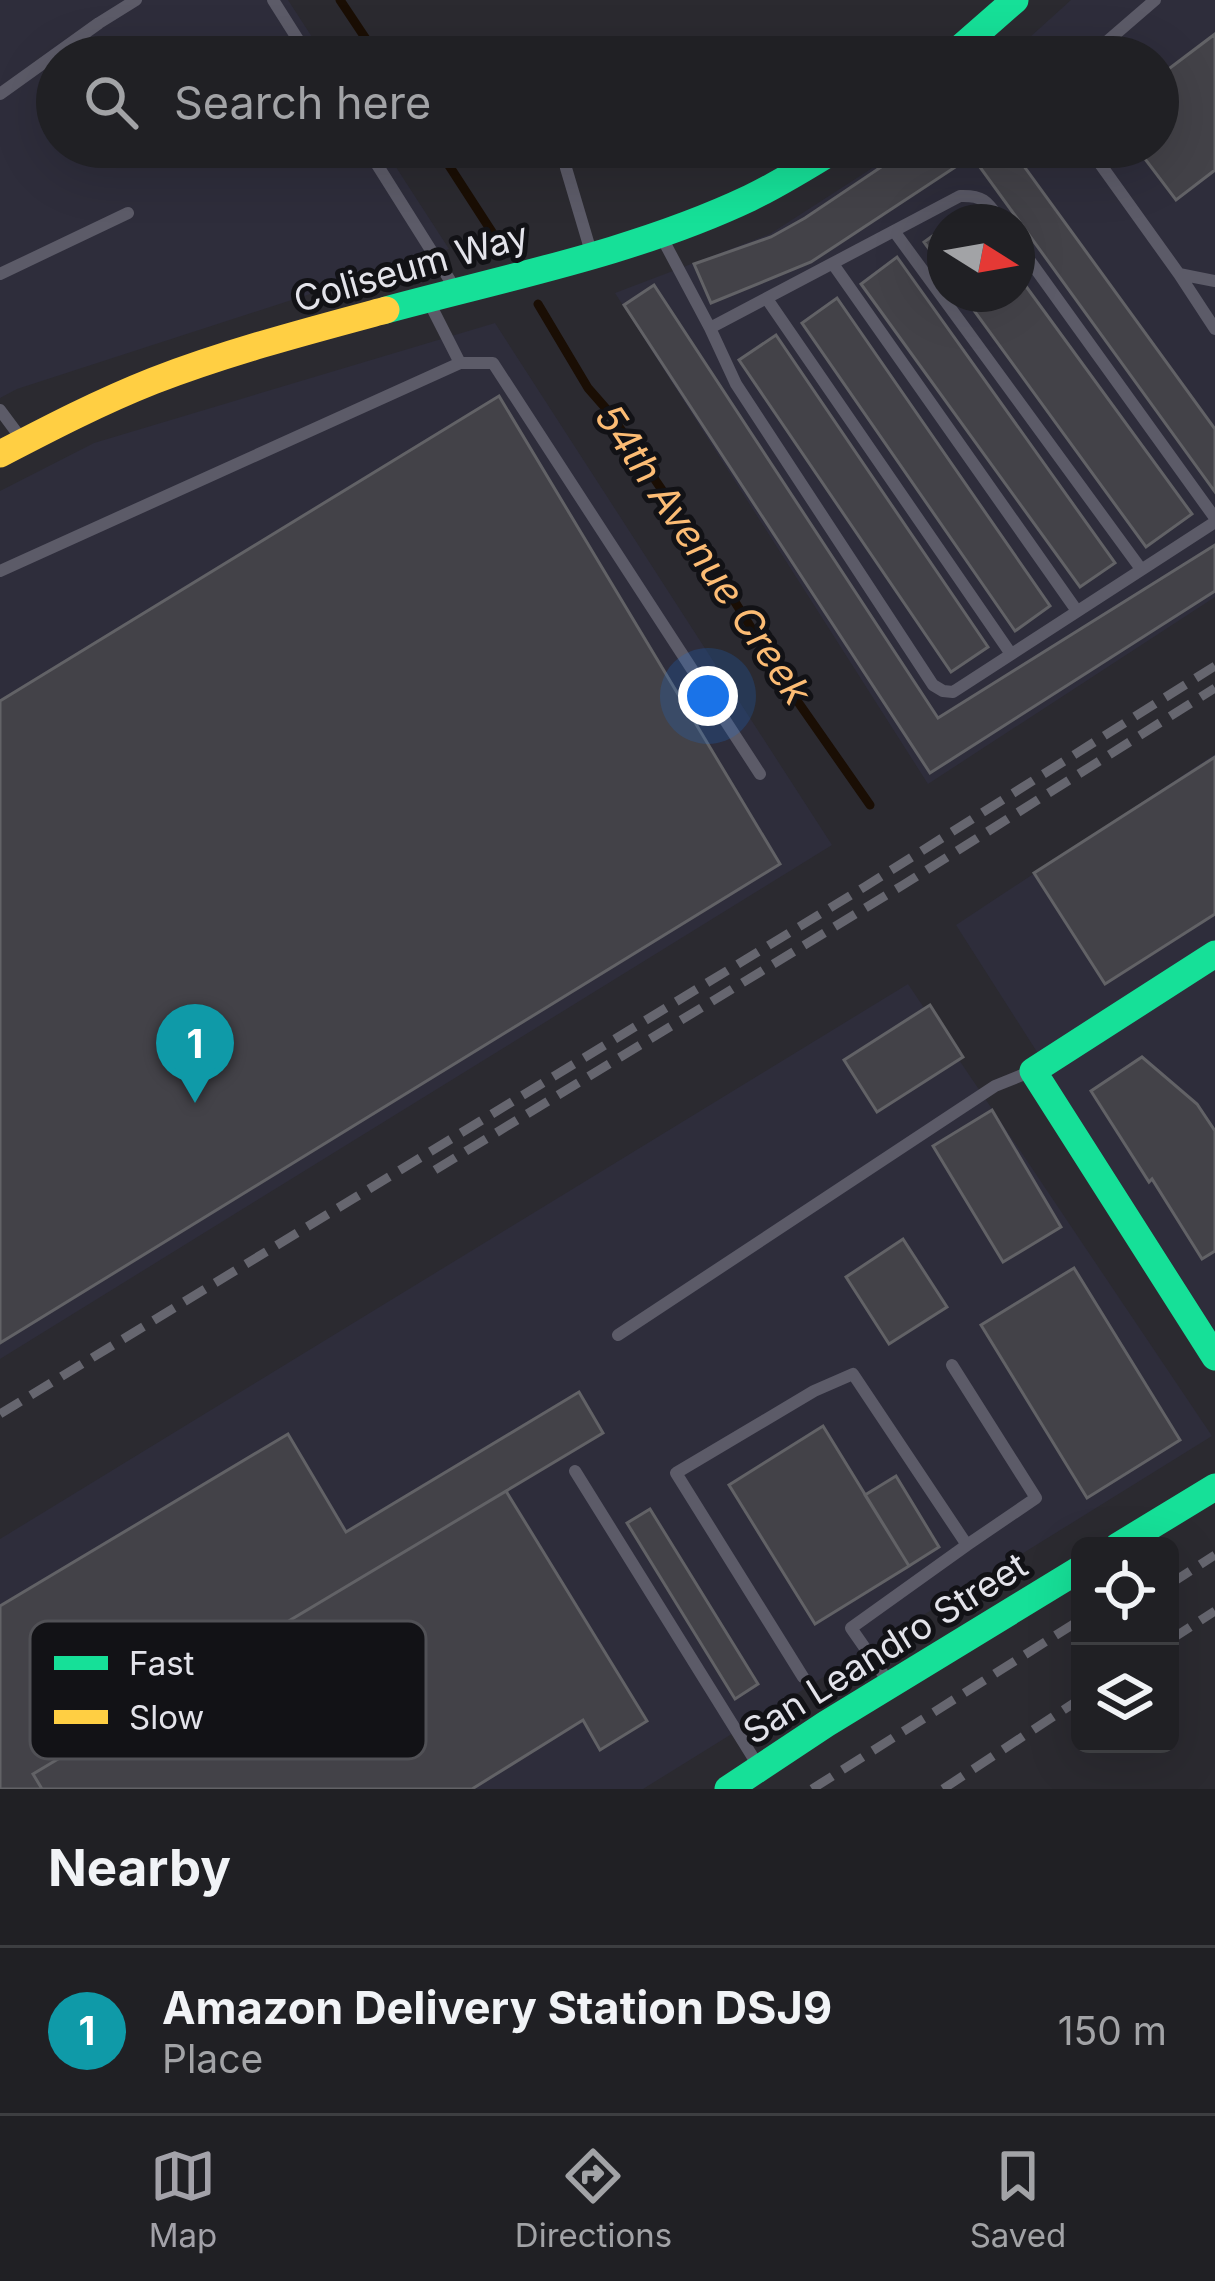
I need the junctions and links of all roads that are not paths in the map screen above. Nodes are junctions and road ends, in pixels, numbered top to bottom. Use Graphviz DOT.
graph roads {
  1 [pos="136,0"];
  2 [pos="273,0"];
  3 [pos="1016,0"];
  4 [pos="1155,0"];
  5 [pos="81,36"];
  6 [pos="296,36"];
  7 [pos="974,36"];
  8 [pos="1113,36"];
  9 [pos="36,68"];
  10 [pos="0,94"];
  11 [pos="379,168"];
  12 [pos="566,168"];
  13 [pos="809,168"];
  14 [pos="1103,168"];
  15 [pos="945,204"];
  16 [pos="989,204"];
  17 [pos="128,213"];
  18 [pos="927,214"];
  19 [pos="894,232"];
  20 [pos="660,235"];
  21 [pos="591,254"];
  22 [pos="833,264"];
  23 [pos="1035,268"];
  24 [pos="0,274"];
  25 [pos="1179,274"];
  26 [pos="1215,280"];
  27 [pos="457,291"];
  28 [pos="428,299"];
  29 [pos="767,299"];
  30 [pos="710,328"];
  31 [pos="1215,329"];
  32 [pos="460,363"];
  33 [pos="0,410"];
  34 [pos="12,448"];
  35 [pos="1215,520"];
  36 [pos="1141,569"];
  37 [pos="0,571"];
  38 [pos="1077,611"];
  39 [pos="1011,654"];
  40 [pos="760,774"];
  41 [pos="1215,954"];
  42 [pos="1033,1071"];
  43 [pos="618,1335"];
  44 [pos="1215,1358"];
  45 [pos="952,1365"];
  46 [pos="575,1472"];
  47 [pos="1215,1487"];
  48 [pos="1133,1537"];
  49 [pos="967,1545"];
  50 [pos="1071,1575"];
  51 [pos="803,1677"];
  52 [pos="891,1685"];
  53 [pos="760,1768"];
  54 [pos="728,1789"];
  1 -- 5 [label="lane"];
  2 -- 6 [label="lane"];
  3 -- 7 [label="street"];
  4 -- 8 [label="lane"];
  9 -- 10 [label="lane"];
  11 -- 27 [label="lane"];
  12 -- 21 [label="lane"];
  13 -- 20 [label="street, Coliseum Way"];
  14 -- 25 [label="lane"];
  15 -- 16 [label="lane"];
  17 -- 24 [label="lane"];
  18 -- 19 [label="lane"];
  19 -- 22 [label="lane"];
  19 -- 36 [label="lane"];
  20 -- 21 [label="street, Coliseum Way"];
  20 -- 30 [label="lane"];
  21 -- 27 [label="street, Coliseum Way"];
  22 -- 29 [label="lane"];
  22 -- 38 [label="lane"];
  23 -- 35 [label="lane"];
  25 -- 26 [label="lane"];
  25 -- 31 [label="lane"];
  27 -- 28 [label="street, Coliseum Way"];
  28 -- 32 [label="lane"];
  28 -- 34 [label="street, Coliseum Way"];
  29 -- 30 [label="lane"];
  29 -- 39 [label="lane"];
  30 -- 39 [label="lane"];
  32 -- 37 [label="lane"];
  32 -- 40 [label="lane"];
  33 -- 34 [label="lane"];
  35 -- 36 [label="lane"];
  36 -- 38 [label="lane"];
  38 -- 39 [label="lane"];
  41 -- 42 [label="street"];
  42 -- 43 [label="lane"];
  42 -- 44 [label="street"];
  45 -- 49 [label="lane"];
  46 -- 53 [label="lane"];
  47 -- 48 [label="street"];
  49 -- 51 [label="lane"];
  49 -- 52 [label="lane"];
  50 -- 52 [label="street, San Leandro Street"];
  52 -- 53 [label="street, San Leandro Street"];
  53 -- 54 [label="street, San Leandro Street"];
}
